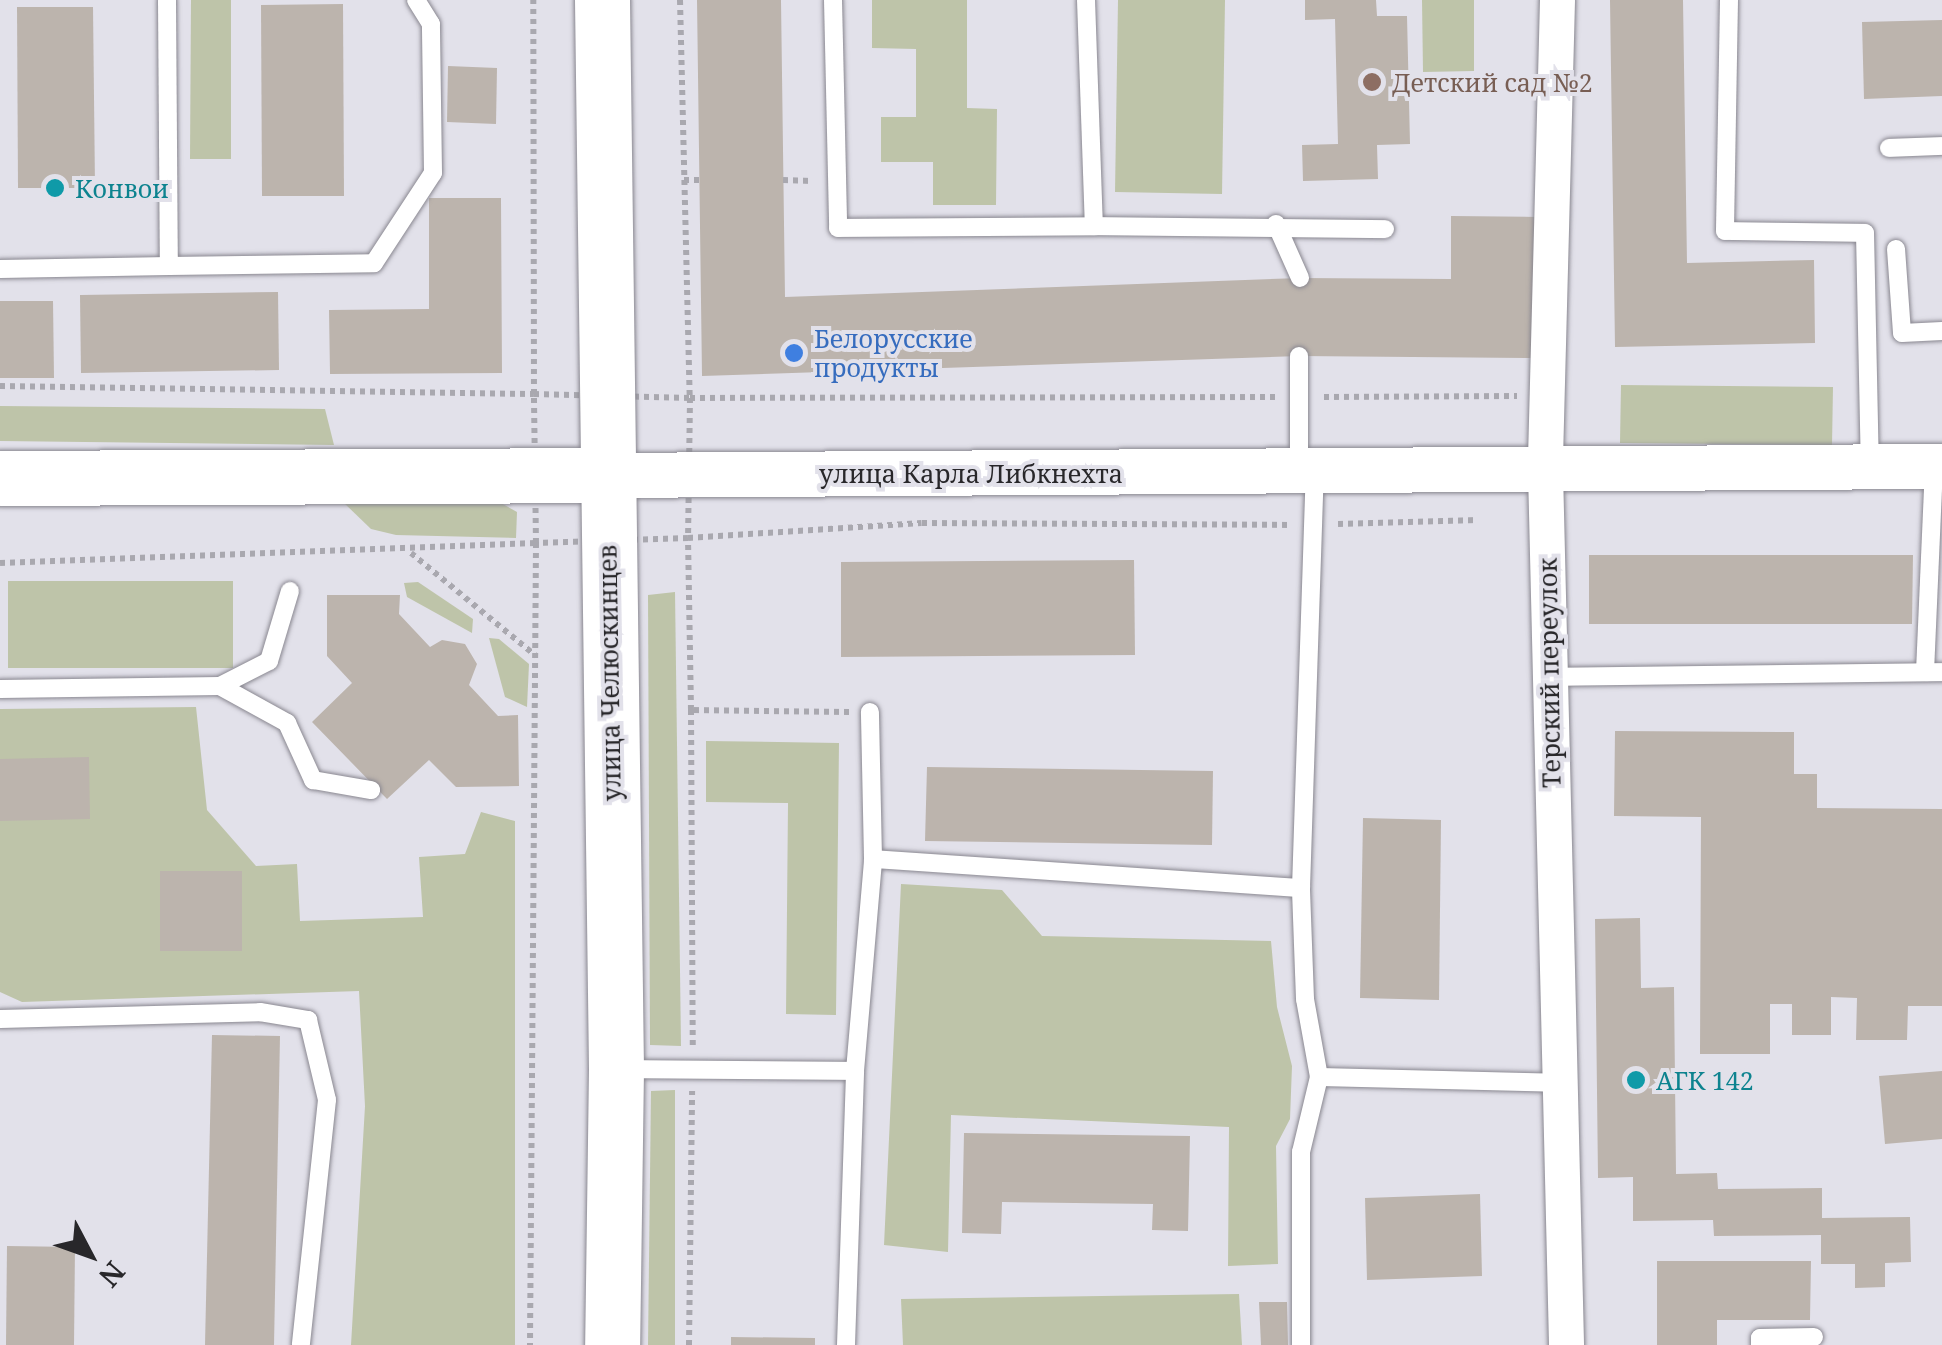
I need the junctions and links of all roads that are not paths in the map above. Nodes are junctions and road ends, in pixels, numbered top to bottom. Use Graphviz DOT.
graph roads {
  1 [pos="167,0"];
  2 [pos="416,0"];
  3 [pos="602,0"];
  4 [pos="833,0"];
  5 [pos="1086,0"];
  6 [pos="1557,0"];
  7 [pos="1729,0"];
  8 [pos="1942,146"];
  9 [pos="1889,148"];
  10 [pos="1276,224"];
  11 [pos="1094,226"];
  12 [pos="1385,228"];
  13 [pos="1896,249"];
  14 [pos="169,266"];
  15 [pos="0,269"];
  16 [pos="1300,278"];
  17 [pos="1942,331"];
  18 [pos="1299,356"];
  19 [pos="1938,466"];
  20 [pos="1870,467"];
  21 [pos="1545,471"];
  22 [pos="605,475"];
  23 [pos="1307,475"];
  24 [pos="0,478"];
  25 [pos="290,590"];
  26 [pos="1934,672"];
  27 [pos="1548,677"];
  28 [pos="220,686"];
  29 [pos="0,690"];
  30 [pos="870,712"];
  31 [pos="371,790"];
  32 [pos="872,859"];
  33 [pos="1301,888"];
  34 [pos="0,1019"];
  35 [pos="616,1068"];
  36 [pos="856,1072"];
  37 [pos="1319,1077"];
  38 [pos="1557,1083"];
  39 [pos="1814,1337"];
  40 [pos="302,1345"];
  41 [pos="612,1345"];
  42 [pos="846,1345"];
  43 [pos="1301,1345"];
  44 [pos="1566,1345"];
  45 [pos="1760,1345"];
  1 -- 14 [label="lane"];
  2 -- 14 [label="lane"];
  3 -- 22 [label="main road, улица Челюскинцев"];
  4 -- 11 [label="lane"];
  5 -- 11 [label="lane"];
  6 -- 21 [label="street, Терский переулок"];
  7 -- 20 [label="lane"];
  8 -- 9 [label="lane"];
  10 -- 11 [label="lane"];
  10 -- 12 [label="lane"];
  10 -- 16 [label="lane"];
  13 -- 17 [label="lane"];
  14 -- 15 [label="lane"];
  18 -- 23 [label="lane"];
  19 -- 20 [label="street, улица Карла Либкнехта"];
  19 -- 26 [label="lane"];
  20 -- 21 [label="street, улица Карла Либкнехта"];
  21 -- 23 [label="street, улица Карла Либкнехта"];
  21 -- 27 [label="street, Терский переулок"];
  22 -- 23 [label="street, улица Карла Либкнехта"];
  22 -- 24 [label="main road, улица Карла Либкнехта"];
  22 -- 35 [label="main road, улица Челюскинцев"];
  23 -- 33 [label="lane"];
  25 -- 28 [label="lane"];
  26 -- 27 [label="lane"];
  27 -- 38 [label="street, Терский переулок"];
  28 -- 29 [label="lane"];
  28 -- 31 [label="lane"];
  30 -- 32 [label="lane"];
  32 -- 33 [label="lane"];
  32 -- 36 [label="lane"];
  33 -- 37 [label="lane"];
  34 -- 40 [label="lane"];
  35 -- 36 [label="lane"];
  35 -- 41 [label="main road, улица Челюскинцев"];
  36 -- 42 [label="lane"];
  37 -- 38 [label="lane"];
  37 -- 43 [label="lane"];
  38 -- 44 [label="street, Терский переулок"];
  39 -- 45 [label="lane"];
}
